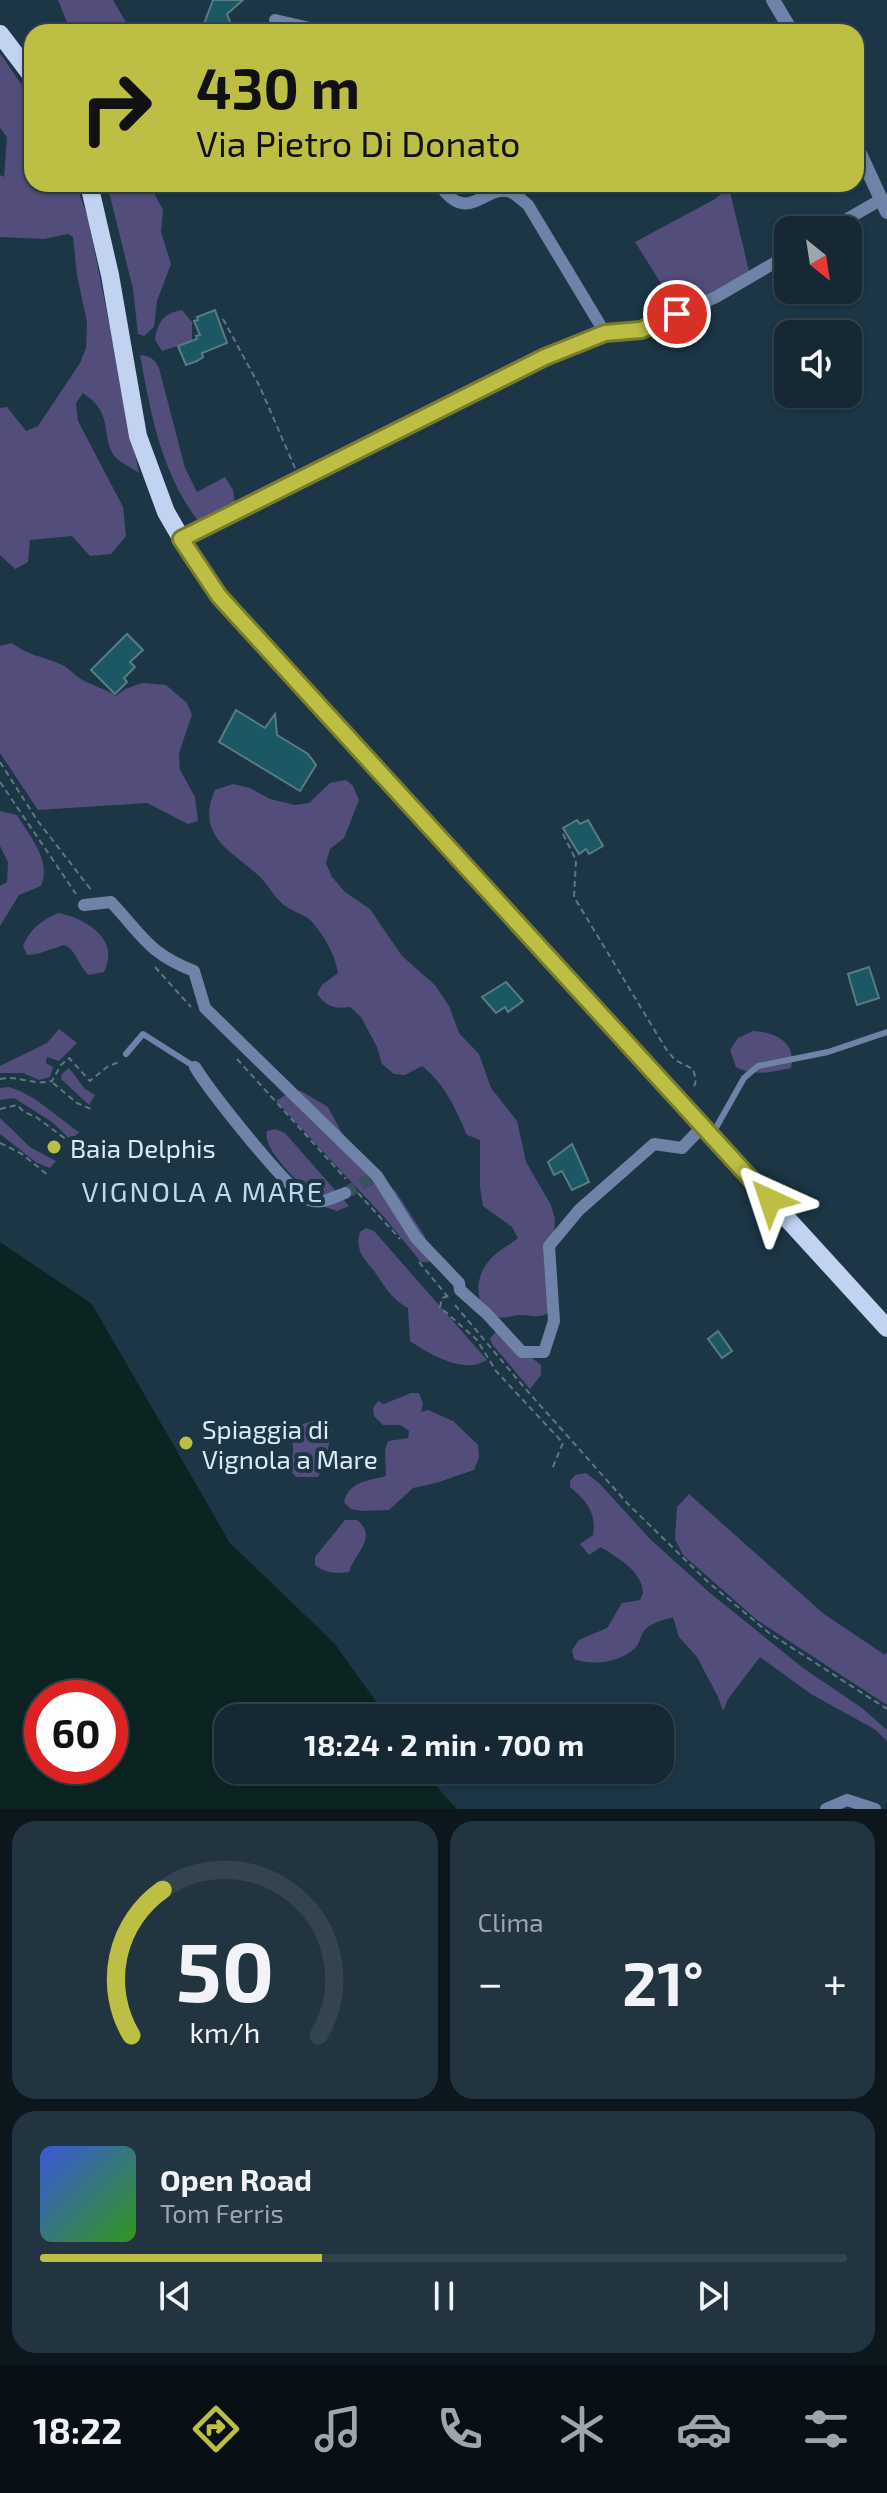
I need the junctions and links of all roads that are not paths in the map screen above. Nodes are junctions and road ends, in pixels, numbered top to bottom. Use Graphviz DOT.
graph roads {
  1 [pos="773,0"];
  2 [pos="275,20"];
  3 [pos="292,24"];
  4 [pos="787,24"];
  5 [pos="0,34"];
  6 [pos="24,66"];
  7 [pos="864,162"];
  8 [pos="91,192"];
  9 [pos="444,192"];
  10 [pos="498,192"];
  11 [pos="510,192"];
  12 [pos="884,206"];
  13 [pos="861,216"];
  14 [pos="774,263"];
  15 [pos="605,333"];
  16 [pos="181,539"];
  17 [pos="84,905"];
  18 [pos="887,1032"];
  19 [pos="127,1055"];
  20 [pos="195,1067"];
  21 [pos="707,1131"];
  22 [pos="345,1193"];
  23 [pos="887,1328"];
  24 [pos="826,1809"];
  25 [pos="875,1809"];
  1 -- 4 [label="street"];
  2 -- 3 [label="street"];
  5 -- 6 [label="main road"];
  7 -- 12 [label="street"];
  8 -- 16 [label="main road"];
  9 -- 10 [label="street"];
  11 -- 15 [label="street"];
  12 -- 13 [label="street"];
  14 -- 15 [label="street"];
  15 -- 16 [label="street"];
  16 -- 21 [label="main road"];
  17 -- 21 [label="street"];
  18 -- 21 [label="lane"];
  19 -- 20 [label="lane"];
  20 -- 22 [label="street"];
  21 -- 23 [label="main road"];
  24 -- 25 [label="street"];
}
